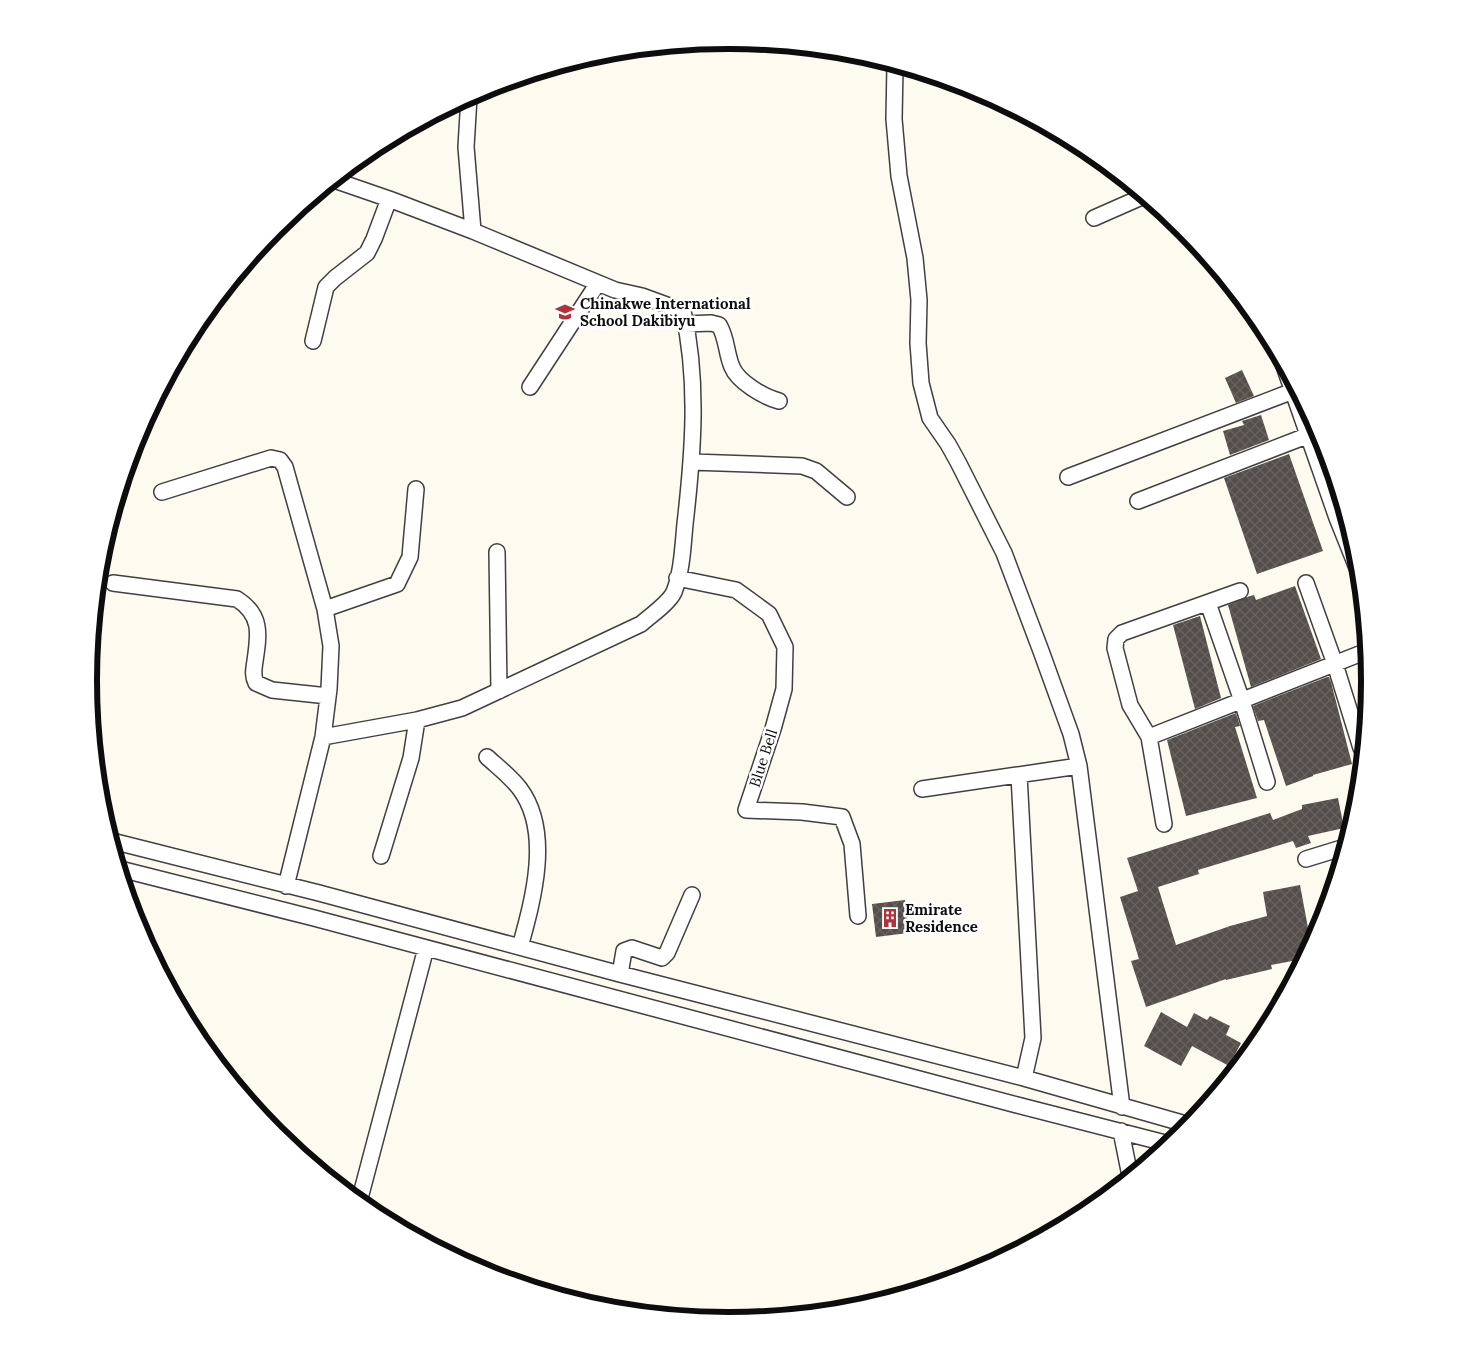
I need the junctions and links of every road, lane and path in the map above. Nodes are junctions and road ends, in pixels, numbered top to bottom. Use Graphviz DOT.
graph roads {
  1 [pos="895,71"];
  2 [pos="468,106"];
  3 [pos="340,182"];
  4 [pos="390,199"];
  5 [pos="1138,199"];
  6 [pos="1094,218"];
  7 [pos="473,231"];
  8 [pos="598,283"];
  9 [pos="686,324"];
  10 [pos="313,341"];
  11 [pos="530,387"];
  12 [pos="1291,392"];
  13 [pos="779,401"];
  14 [pos="1299,409"];
  15 [pos="1309,435"];
  16 [pos="692,462"];
  17 [pos="1068,477"];
  18 [pos="416,488"];
  19 [pos="162,492"];
  20 [pos="1332,495"];
  21 [pos="847,497"];
  22 [pos="1138,501"];
  23 [pos="497,552"];
  24 [pos="677,578"];
  25 [pos="113,583"];
  26 [pos="1306,583"];
  27 [pos="1240,591"];
  28 [pos="1208,603"];
  29 [pos="325,609"];
  30 [pos="1360,654"];
  31 [pos="1335,664"];
  32 [pos="499,691"];
  33 [pos="328,696"];
  34 [pos="1242,701"];
  35 [pos="417,720"];
  36 [pos="323,737"];
  37 [pos="1149,737"];
  38 [pos="1358,737"];
  39 [pos="487,757"];
  40 [pos="1079,766"];
  41 [pos="1019,774"];
  42 [pos="1267,782"];
  43 [pos="922,789"];
  44 [pos="1164,824"];
  45 [pos="119,843"];
  46 [pos="1338,848"];
  47 [pos="381,856"];
  48 [pos="1306,859"];
  49 [pos="127,871"];
  50 [pos="286,886"];
  51 [pos="319,894"];
  52 [pos="692,895"];
  53 [pos="858,916"];
  54 [pos="314,918"];
  55 [pos="520,947"];
  56 [pos="426,948"];
  57 [pos="620,974"];
  58 [pos="1024,1078"];
  59 [pos="1122,1107"];
  60 [pos="1180,1123"];
  61 [pos="1121,1131"];
  62 [pos="1160,1142"];
  63 [pos="1129,1170"];
  64 [pos="362,1195"];
  1 -- 40 [label="street"];
  2 -- 7 [label="street"];
  3 -- 4 [label="street"];
  4 -- 7 [label="street"];
  4 -- 10 [label="street"];
  5 -- 6 [label="street"];
  7 -- 8 [label="street"];
  8 -- 9 [label="street"];
  8 -- 11 [label="street"];
  9 -- 13 [label="street"];
  9 -- 16 [label="street"];
  12 -- 17 [label="street"];
  14 -- 15 [label="street"];
  15 -- 20 [label="street"];
  15 -- 22 [label="street"];
  16 -- 21 [label="street"];
  16 -- 24 [label="street"];
  18 -- 29 [label="street"];
  19 -- 29 [label="street"];
  23 -- 32 [label="street"];
  24 -- 32 [label="street"];
  24 -- 53 [label="street, Blue Bell"];
  25 -- 33 [label="street"];
  26 -- 31 [label="street"];
  27 -- 28 [label="street"];
  28 -- 34 [label="street"];
  28 -- 37 [label="street"];
  29 -- 33 [label="street"];
  30 -- 31 [label="street"];
  31 -- 34 [label="street"];
  31 -- 38 [label="street"];
  32 -- 35 [label="street"];
  33 -- 36 [label="street"];
  34 -- 37 [label="street"];
  34 -- 42 [label="street"];
  35 -- 36 [label="street"];
  35 -- 47 [label="street"];
  36 -- 50 [label="street"];
  37 -- 44 [label="street"];
  39 -- 55 [label="street"];
  40 -- 41 [label="street"];
  40 -- 59 [label="street"];
  41 -- 43 [label="street"];
  41 -- 58 [label="street"];
  45 -- 50 [label="street"];
  46 -- 48 [label="street"];
  49 -- 54 [label="street"];
  50 -- 51 [label="street"];
  51 -- 54 [label="street"];
  51 -- 55 [label="street"];
  52 -- 57 [label="street"];
  54 -- 56 [label="street"];
  55 -- 57 [label="street"];
  56 -- 61 [label="street"];
  56 -- 64 [label="street"];
  57 -- 58 [label="street"];
  58 -- 59 [label="street"];
  59 -- 60 [label="street"];
  61 -- 62 [label="street"];
  61 -- 63 [label="street"];
}
